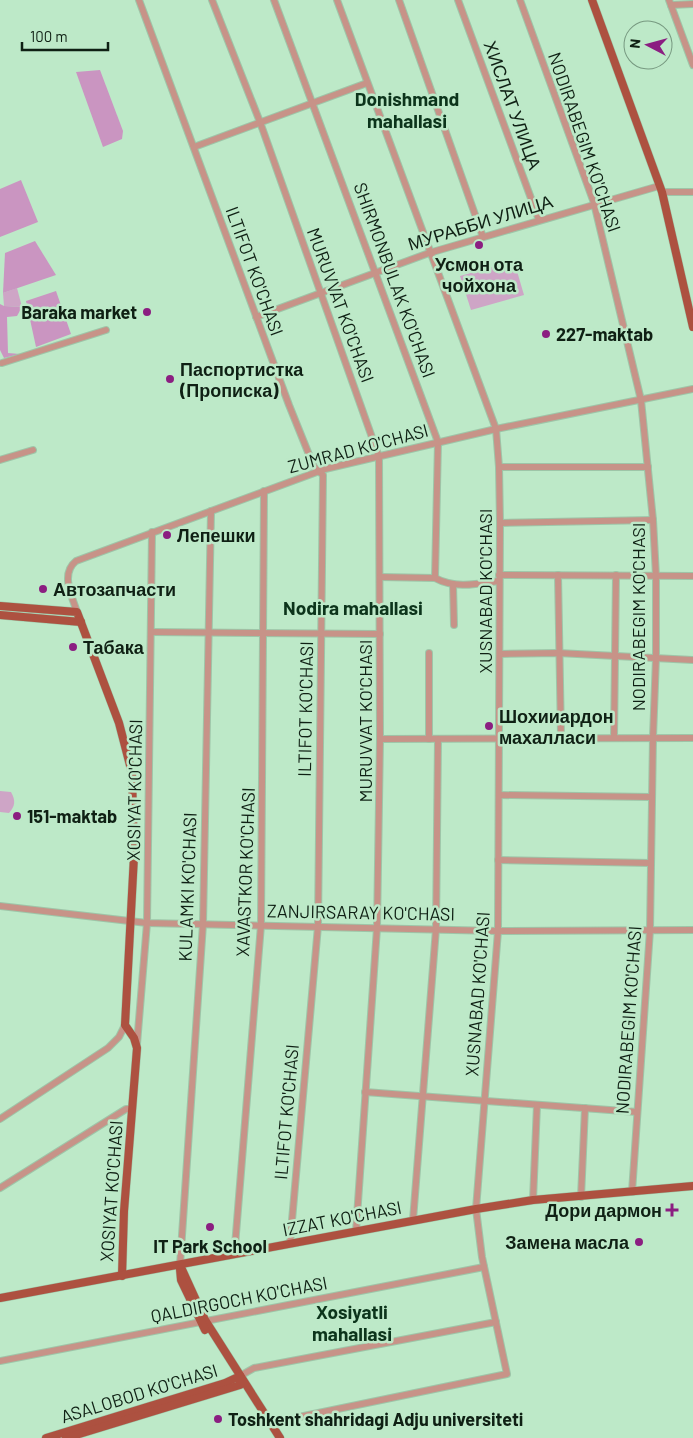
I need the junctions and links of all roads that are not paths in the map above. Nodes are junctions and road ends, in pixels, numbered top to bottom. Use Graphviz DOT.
graph roads {
  1 [pos="140,0"];
  2 [pos="212,0"];
  3 [pos="274,0"];
  4 [pos="337,0"];
  5 [pos="399,0"];
  6 [pos="458,0"];
  7 [pos="520,0"];
  8 [pos="592,0"];
  9 [pos="670,3"];
  10 [pos="693,4"];
  11 [pos="693,65"];
  12 [pos="366,83"];
  13 [pos="313,101"];
  14 [pos="260,122"];
  15 [pos="194,147"];
  16 [pos="660,189"];
  17 [pos="693,192"];
  18 [pos="594,203"];
  19 [pos="539,220"];
  20 [pos="484,237"];
  21 [pos="429,253"];
  22 [pos="377,272"];
  23 [pos="321,293"];
  24 [pos="256,317"];
  25 [pos="693,327"];
  26 [pos="106,330"];
  27 [pos="2,363"];
  28 [pos="693,389"];
  29 [pos="641,400"];
  30 [pos="496,429"];
  31 [pos="438,442"];
  32 [pos="33,450"];
  33 [pos="379,456"];
  34 [pos="0,460"];
  35 [pos="499,467"];
  36 [pos="648,467"];
  37 [pos="319,471"];
  38 [pos="264,491"];
  39 [pos="211,510"];
  40 [pos="653,520"];
  41 [pos="500,523"];
  42 [pos="152,532"];
  43 [pos="558,575"];
  44 [pos="616,575"];
  45 [pos="656,576"];
  46 [pos="693,576"];
  47 [pos="380,577"];
  48 [pos="435,578"];
  49 [pos="498,578"];
  50 [pos="453,584"];
  51 [pos="0,606"];
  52 [pos="77,612"];
  53 [pos="0,615"];
  54 [pos="81,622"];
  55 [pos="454,625"];
  56 [pos="208,631"];
  57 [pos="151,632"];
  58 [pos="265,632"];
  59 [pos="321,633"];
  60 [pos="380,634"];
  61 [pos="429,653"];
  62 [pos="558,653"];
  63 [pos="500,654"];
  64 [pos="614,656"];
  65 [pos="656,658"];
  66 [pos="693,660"];
  67 [pos="561,737"];
  68 [pos="653,737"];
  69 [pos="499,738"];
  70 [pos="614,738"];
  71 [pos="693,738"];
  72 [pos="380,739"];
  73 [pos="429,739"];
  74 [pos="438,739"];
  75 [pos="498,795"];
  76 [pos="651,798"];
  77 [pos="498,860"];
  78 [pos="651,863"];
  79 [pos="0,906"];
  80 [pos="131,922"];
  81 [pos="147,923"];
  82 [pos="203,924"];
  83 [pos="261,925"];
  84 [pos="318,926"];
  85 [pos="377,928"];
  86 [pos="436,929"];
  87 [pos="650,930"];
  88 [pos="693,930"];
  89 [pos="498,931"];
  90 [pos="125,1025"];
  91 [pos="137,1048"];
  92 [pos="365,1092"];
  93 [pos="424,1097"];
  94 [pos="485,1101"];
  95 [pos="537,1105"];
  96 [pos="585,1108"];
  97 [pos="132,1109"];
  98 [pos="637,1112"];
  99 [pos="0,1119"];
  100 [pos="693,1186"];
  101 [pos="0,1188"];
  102 [pos="632,1192"];
  103 [pos="580,1197"];
  104 [pos="534,1200"];
  105 [pos="476,1209"];
  106 [pos="413,1220"];
  107 [pos="356,1230"];
  108 [pos="290,1243"];
  109 [pos="237,1254"];
  110 [pos="180,1264"];
  111 [pos="484,1267"];
  112 [pos="122,1276"];
  113 [pos="0,1298"];
  114 [pos="202,1321"];
  115 [pos="496,1322"];
  116 [pos="0,1361"];
  117 [pos="239,1380"];
  118 [pos="267,1424"];
  119 [pos="46,1438"];
  120 [pos="66,1438"];
  121 [pos="274,1438"];
  122 [pos="280,1438"];
  1 -- 15 [label="street, ILTIFOT KO'CHASI"];
  2 -- 14 [label="street, MURUVVAT KO'CHASI"];
  3 -- 13 [label="street, SHIRMONBULAK KO'CHASI"];
  4 -- 12 [label="street, XUSNABAD KO'CHASI"];
  5 -- 20 [label="street"];
  6 -- 19 [label="street, ХИСЛАТ УЛИЦА"];
  7 -- 18 [label="street, NODIRABEGIM KO'CHASI"];
  8 -- 16 [label="main road"];
  9 -- 10 [label="street"];
  9 -- 11 [label="street"];
  12 -- 13 [label="street"];
  12 -- 21 [label="street, XUSNABAD KO'CHASI"];
  13 -- 14 [label="street"];
  13 -- 22 [label="street, SHIRMONBULAK KO'CHASI"];
  14 -- 15 [label="street"];
  14 -- 23 [label="street, MURUVVAT KO'CHASI"];
  15 -- 24 [label="street, ILTIFOT KO'CHASI"];
  16 -- 17 [label="street, МУРАББИ УЛИЦА"];
  16 -- 18 [label="street, МУРАББИ УЛИЦА"];
  16 -- 25 [label="main road"];
  18 -- 19 [label="street, МУРАББИ УЛИЦА"];
  18 -- 29 [label="street, NODIRABEGIM KO'CHASI"];
  19 -- 20 [label="street, МУРАББИ УЛИЦА"];
  20 -- 21 [label="street, МУРАББИ УЛИЦА"];
  21 -- 22 [label="street, МУРАББИ УЛИЦА"];
  21 -- 30 [label="street, XUSNABAD KO'CHASI"];
  22 -- 23 [label="street, МУРАББИ УЛИЦА"];
  22 -- 31 [label="street, SHIRMONBULAK KO'CHASI"];
  23 -- 24 [label="street, МУРАББИ УЛИЦА"];
  23 -- 33 [label="street, MURUVVAT KO'CHASI"];
  24 -- 37 [label="street, ILTIFOT KO'CHASI"];
  26 -- 27 [label="street"];
  28 -- 29 [label="street, ZUMRAD KO'CHASI"];
  29 -- 30 [label="street, ZUMRAD KO'CHASI"];
  29 -- 36 [label="street, NODIRABEGIM KO'CHASI"];
  30 -- 31 [label="street, ZUMRAD KO'CHASI"];
  30 -- 35 [label="street, XUSNABAD KO'CHASI"];
  31 -- 33 [label="street, ZUMRAD KO'CHASI"];
  31 -- 48 [label="street, SHIRMONBULAK KO'CHASI"];
  32 -- 34 [label="street"];
  33 -- 37 [label="street, ZUMRAD KO'CHASI"];
  33 -- 47 [label="street, MURUVVAT KO'CHASI"];
  35 -- 36 [label="street"];
  35 -- 41 [label="street, XUSNABAD KO'CHASI"];
  36 -- 40 [label="street, NODIRABEGIM KO'CHASI"];
  37 -- 38 [label="street, ZUMRAD KO'CHASI"];
  37 -- 59 [label="street, ILTIFOT KO'CHASI"];
  38 -- 39 [label="street, ZUMRAD KO'CHASI"];
  38 -- 58 [label="street, XAVASTKOR KO'CHASI"];
  39 -- 42 [label="street, ZUMRAD KO'CHASI"];
  39 -- 56 [label="street, KULAMKI KO'CHASI"];
  40 -- 41 [label="street"];
  40 -- 45 [label="street, NODIRABEGIM KO'CHASI"];
  41 -- 49 [label="street, XUSNABAD KO'CHASI"];
  42 -- 52 [label="street, ZUMRAD KO'CHASI"];
  42 -- 57 [label="street, XOSIYAT KO'CHASI"];
  43 -- 44 [label="street"];
  43 -- 49 [label="street"];
  43 -- 62 [label="street"];
  44 -- 45 [label="street"];
  44 -- 64 [label="street"];
  45 -- 46 [label="street"];
  45 -- 65 [label="street, NODIRABEGIM KO'CHASI"];
  47 -- 48 [label="street"];
  47 -- 60 [label="street, MURUVVAT KO'CHASI"];
  48 -- 50 [label="street"];
  49 -- 50 [label="street"];
  49 -- 63 [label="street, XUSNABAD KO'CHASI"];
  50 -- 55 [label="street"];
  51 -- 52 [label="main road"];
  52 -- 54 [label="main road, ZUMRAD KO'CHASI"];
  53 -- 54 [label="main road"];
  54 -- 80 [label="main road, XOSIYAT KO'CHASI"];
  56 -- 57 [label="street"];
  56 -- 58 [label="street"];
  56 -- 82 [label="street, KULAMKI KO'CHASI"];
  57 -- 81 [label="street, XOSIYAT KO'CHASI"];
  58 -- 59 [label="street"];
  58 -- 83 [label="street, XAVASTKOR KO'CHASI"];
  59 -- 60 [label="street"];
  59 -- 84 [label="street, ILTIFOT KO'CHASI"];
  60 -- 72 [label="street, MURUVVAT KO'CHASI"];
  61 -- 73 [label="street"];
  62 -- 63 [label="street"];
  62 -- 64 [label="street"];
  62 -- 67 [label="street"];
  63 -- 69 [label="street, XUSNABAD KO'CHASI"];
  64 -- 65 [label="street"];
  64 -- 70 [label="street"];
  65 -- 66 [label="street"];
  65 -- 68 [label="street, NODIRABEGIM KO'CHASI"];
  67 -- 69 [label="street"];
  67 -- 70 [label="street"];
  68 -- 70 [label="street"];
  68 -- 71 [label="street"];
  68 -- 76 [label="street, NODIRABEGIM KO'CHASI"];
  69 -- 74 [label="street"];
  69 -- 75 [label="street, XUSNABAD KO'CHASI"];
  72 -- 73 [label="street"];
  72 -- 85 [label="street, MURUVVAT KO'CHASI"];
  73 -- 74 [label="street"];
  74 -- 86 [label="street"];
  75 -- 76 [label="street"];
  75 -- 77 [label="street, XUSNABAD KO'CHASI"];
  76 -- 78 [label="street, NODIRABEGIM KO'CHASI"];
  77 -- 78 [label="street"];
  77 -- 89 [label="street, XUSNABAD KO'CHASI"];
  78 -- 87 [label="street, NODIRABEGIM KO'CHASI"];
  79 -- 80 [label="street, ZANJIRSARAY KO'CHASI"];
  80 -- 81 [label="street, ZANJIRSARAY KO'CHASI"];
  80 -- 90 [label="main road, XOSIYAT KO'CHASI"];
  81 -- 82 [label="street, ZANJIRSARAY KO'CHASI"];
  81 -- 91 [label="street, XOSIYAT KO'CHASI"];
  82 -- 83 [label="street, ZANJIRSARAY KO'CHASI"];
  82 -- 110 [label="street, KULAMKI KO'CHASI"];
  83 -- 84 [label="street, ZANJIRSARAY KO'CHASI"];
  83 -- 109 [label="street, XAVASTKOR KO'CHASI"];
  84 -- 85 [label="street, ZANJIRSARAY KO'CHASI"];
  84 -- 108 [label="street, ILTIFOT KO'CHASI"];
  85 -- 86 [label="street, ZANJIRSARAY KO'CHASI"];
  85 -- 92 [label="street, MURUVVAT KO'CHASI"];
  86 -- 89 [label="street, ZANJIRSARAY KO'CHASI"];
  86 -- 93 [label="street"];
  87 -- 88 [label="street, ZANJIRSARAY KO'CHASI"];
  87 -- 89 [label="street, ZANJIRSARAY KO'CHASI"];
  87 -- 98 [label="street, NODIRABEGIM KO'CHASI"];
  89 -- 94 [label="street, XUSNABAD KO'CHASI"];
  90 -- 91 [label="main road"];
  90 -- 99 [label="street"];
  91 -- 97 [label="main road, XOSIYAT KO'CHASI"];
  92 -- 93 [label="street"];
  92 -- 107 [label="street, MURUVVAT KO'CHASI"];
  93 -- 94 [label="street"];
  93 -- 106 [label="street"];
  94 -- 95 [label="street"];
  94 -- 105 [label="street, XUSNABAD KO'CHASI"];
  95 -- 96 [label="street"];
  95 -- 104 [label="street"];
  96 -- 98 [label="street"];
  96 -- 103 [label="street"];
  97 -- 101 [label="street"];
  97 -- 112 [label="main road, XOSIYAT KO'CHASI"];
  98 -- 102 [label="street, NODIRABEGIM KO'CHASI"];
  100 -- 102 [label="main road, IZZAT KO'CHASI"];
  102 -- 103 [label="main road, IZZAT KO'CHASI"];
  103 -- 104 [label="main road, IZZAT KO'CHASI"];
  104 -- 105 [label="main road, IZZAT KO'CHASI"];
  105 -- 106 [label="main road, IZZAT KO'CHASI"];
  105 -- 111 [label="street, XUSNABAD KO'CHASI"];
  106 -- 107 [label="main road, IZZAT KO'CHASI"];
  107 -- 108 [label="main road, IZZAT KO'CHASI"];
  108 -- 109 [label="main road, IZZAT KO'CHASI"];
  109 -- 110 [label="main road, IZZAT KO'CHASI"];
  110 -- 112 [label="main road, IZZAT KO'CHASI"];
  110 -- 114 [label="main road"];
  111 -- 114 [label="street, QALDIRGOCH KO'CHASI"];
  111 -- 115 [label="street, XUSNABAD KO'CHASI"];
  112 -- 113 [label="main road, IZZAT KO'CHASI"];
  114 -- 116 [label="street, QALDIRGOCH KO'CHASI"];
  114 -- 117 [label="main road"];
  115 -- 117 [label="street, ASALOBOD KO'CHASI"];
  115 -- 118 [label="street, XUSNABAD KO'CHASI"];
  117 -- 118 [label="main road"];
  117 -- 119 [label="main road, ASALOBOD KO'CHASI"];
  117 -- 120 [label="main road, ASALOBOD KO'CHASI"];
  118 -- 121 [label="main road"];
  118 -- 122 [label="main road"];
}
